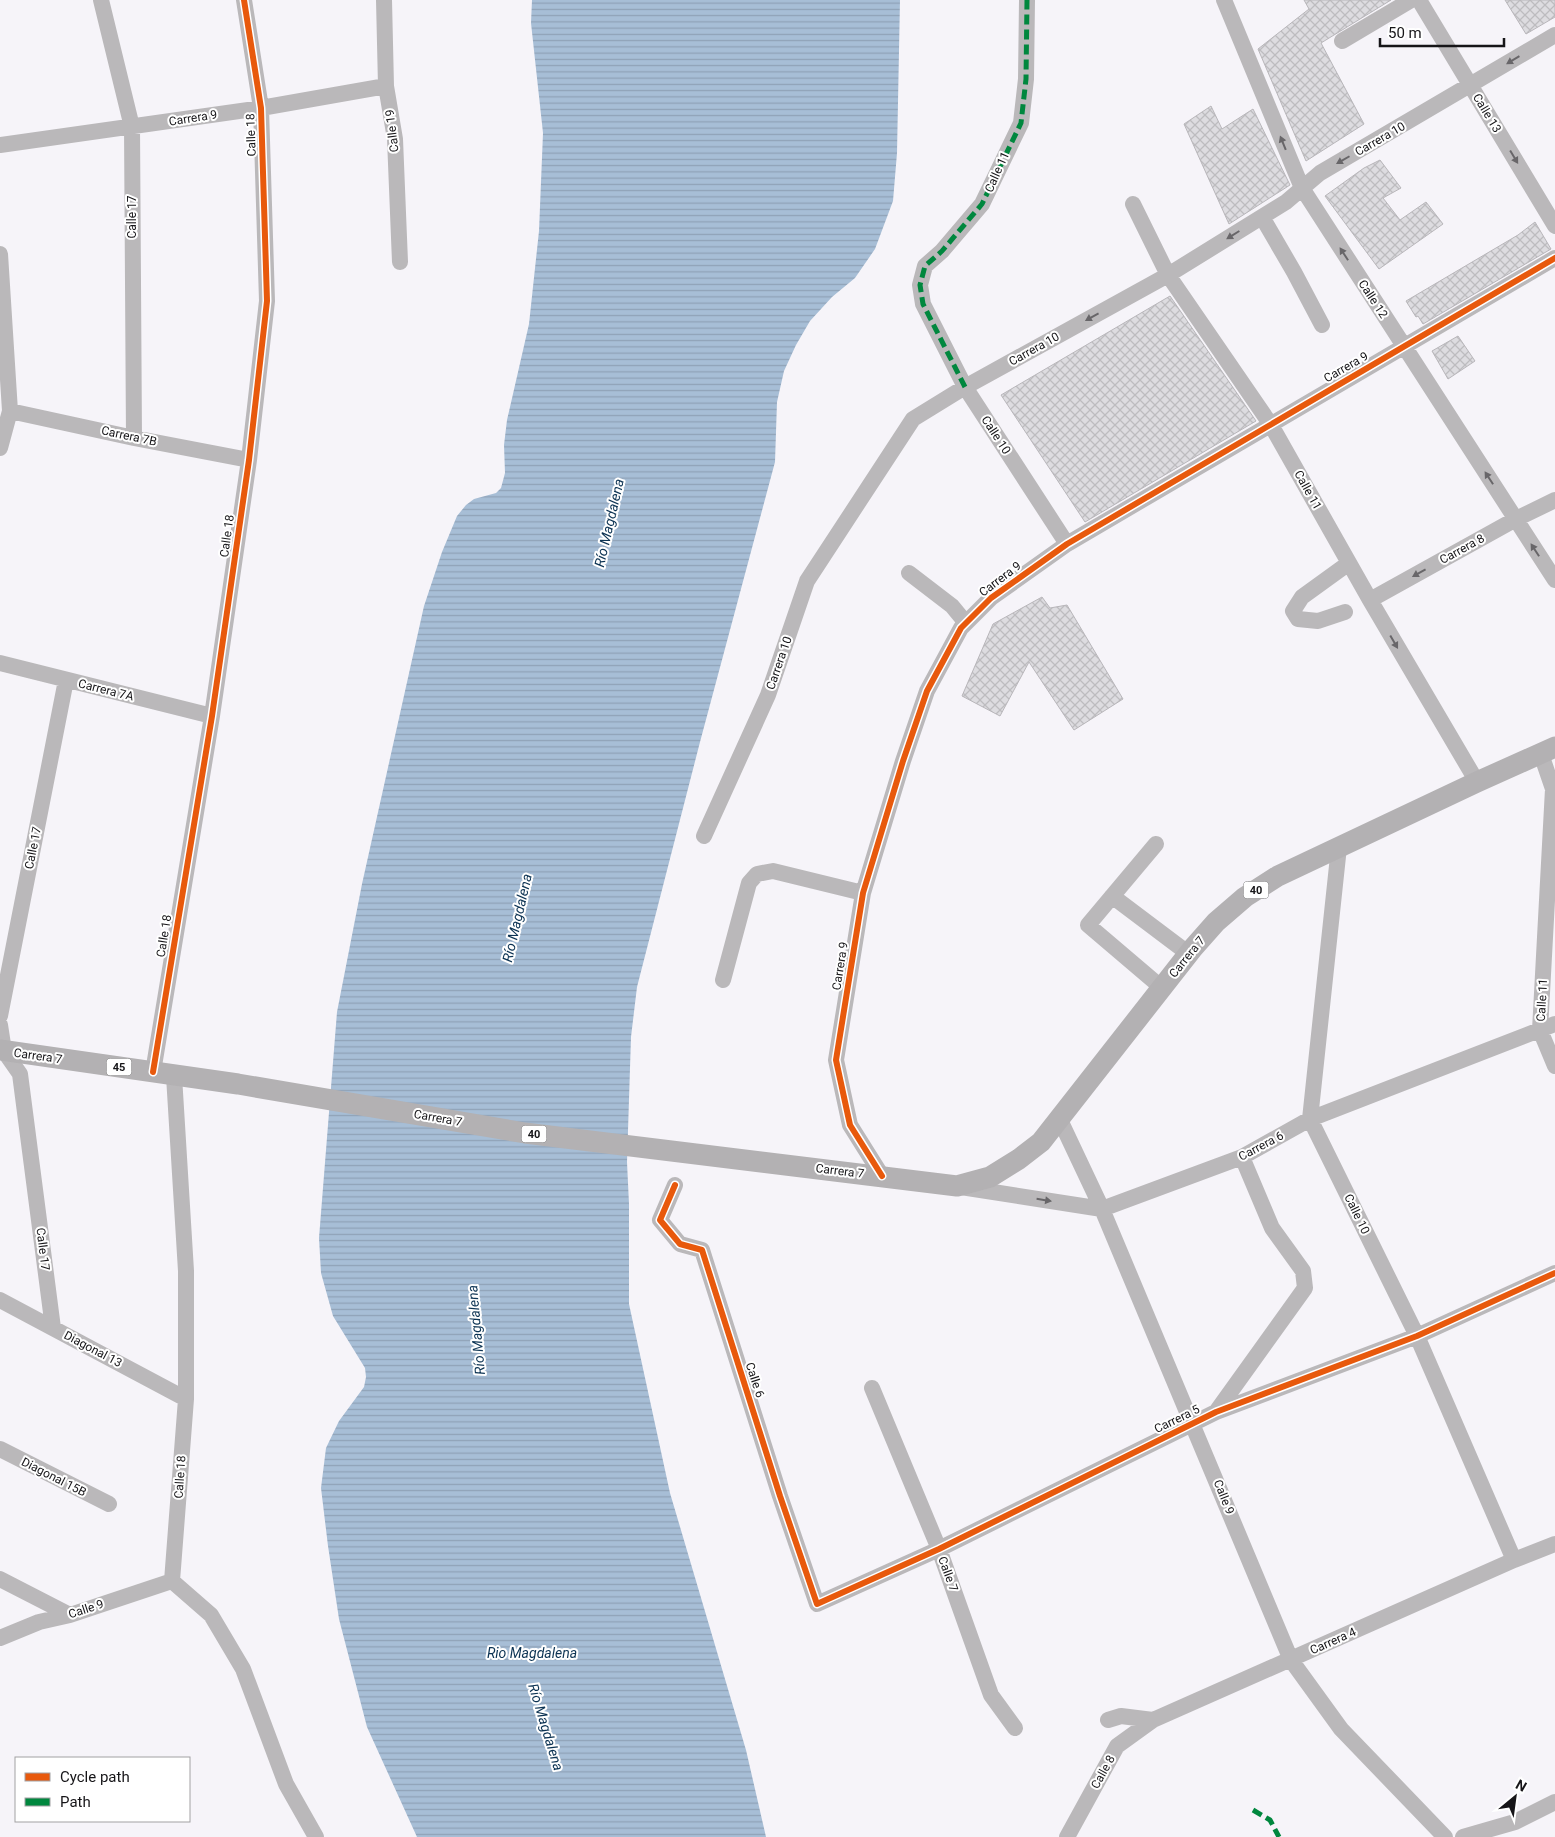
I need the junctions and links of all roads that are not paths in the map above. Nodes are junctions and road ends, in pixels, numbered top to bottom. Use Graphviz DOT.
graph roads {
  1 [pos="101,0"];
  2 [pos="244,0"];
  3 [pos="384,0"];
  4 [pos="1027,0"];
  5 [pos="1224,0"];
  6 [pos="1411,0"];
  7 [pos="1419,0"];
  8 [pos="1555,35"];
  9 [pos="1342,41"];
  10 [pos="386,86"];
  11 [pos="1471,86"];
  12 [pos="261,108"];
  13 [pos="132,127"];
  14 [pos="0,145"];
  15 [pos="1302,188"];
  16 [pos="1133,204"];
  17 [pos="1262,217"];
  18 [pos="1555,226"];
  19 [pos="0,254"];
  20 [pos="1555,258"];
  21 [pos="400,262"];
  22 [pos="1168,276"];
  23 [pos="932,322"];
  24 [pos="1322,324"];
  25 [pos="1404,347"];
  26 [pos="965,387"];
  27 [pos="5,406"];
  28 [pos="1271,425"];
  29 [pos="134,438"];
  30 [pos="0,448"];
  31 [pos="249,460"];
  32 [pos="1555,500"];
  33 [pos="1516,519"];
  34 [pos="1067,544"];
  35 [pos="1349,563"];
  36 [pos="909,573"];
  37 [pos="1555,580"];
  38 [pos="1370,600"];
  39 [pos="1345,612"];
  40 [pos="966,623"];
  41 [pos="0,663"];
  42 [pos="66,680"];
  43 [pos="212,716"];
  44 [pos="1548,750"];
  45 [pos="1477,782"];
  46 [pos="704,836"];
  47 [pos="1156,844"];
  48 [pos="1339,847"];
  49 [pos="863,892"];
  50 [pos="1112,896"];
  51 [pos="1189,954"];
  52 [pos="723,980"];
  53 [pos="1162,988"];
  54 [pos="0,1016"];
  55 [pos="0,1026"];
  56 [pos="1548,1027"];
  57 [pos="2,1051"];
  58 [pos="1555,1066"];
  59 [pos="153,1072"];
  60 [pos="174,1076"];
  61 [pos="238,1084"];
  62 [pos="1310,1119"];
  63 [pos="1060,1120"];
  64 [pos="1242,1157"];
  65 [pos="882,1176"];
  66 [pos="675,1185"];
  67 [pos="957,1186"];
  68 [pos="1102,1209"];
  69 [pos="1555,1273"];
  70 [pos="0,1300"];
  71 [pos="53,1328"];
  72 [pos="1417,1336"];
  73 [pos="872,1388"];
  74 [pos="186,1399"];
  75 [pos="1216,1412"];
  76 [pos="1193,1424"];
  77 [pos="0,1449"];
  78 [pos="109,1504"];
  79 [pos="1555,1544"];
  80 [pos="939,1549"];
  81 [pos="1514,1560"];
  82 [pos="0,1579"];
  83 [pos="172,1580"];
  84 [pos="817,1604"];
  85 [pos="70,1615"];
  86 [pos="0,1638"];
  87 [pos="1291,1660"];
  88 [pos="1108,1720"];
  89 [pos="1153,1720"];
  90 [pos="1015,1728"];
  91 [pos="1555,1802"];
  92 [pos="316,1837"];
  93 [pos="1067,1837"];
  94 [pos="1445,1837"];
  95 [pos="1464,1837"];
  1 -- 13 [label="street, Calle 17"];
  2 -- 12 [label="street, Calle 18"];
  3 -- 10 [label="street, Calle 19"];
  4 -- 23 [label="street, Calle 11"];
  15 -- 5 [label="street, Calle 12, one-way"];
  6 -- 9 [label="street"];
  7 -- 11 [label="street, Calle 13"];
  8 -- 11 [label="street, Carrera 10, one-way"];
  10 -- 12 [label="street, Carrera 9"];
  10 -- 21 [label="street, Calle 19"];
  11 -- 15 [label="street, Carrera 10, one-way"];
  11 -- 18 [label="street, Calle 13, one-way"];
  12 -- 13 [label="street, Carrera 9"];
  12 -- 31 [label="street, Calle 18"];
  13 -- 14 [label="street, Carrera 9"];
  13 -- 29 [label="street, Calle 17"];
  15 -- 17 [label="street, Carrera 10"];
  25 -- 15 [label="street, Calle 12, one-way"];
  16 -- 22 [label="street, Calle 11"];
  17 -- 22 [label="street, Carrera 10, one-way"];
  17 -- 24 [label="street"];
  19 -- 27 [label="street"];
  20 -- 25 [label="street, Carrera 9"];
  22 -- 26 [label="street, Carrera 10, one-way"];
  22 -- 28 [label="street, Calle 11"];
  23 -- 26 [label="street, Calle 10"];
  25 -- 28 [label="street, Carrera 9"];
  33 -- 25 [label="street, Calle 12, one-way"];
  26 -- 34 [label="street, Calle 10"];
  26 -- 46 [label="street, Carrera 10"];
  27 -- 29 [label="street, Carrera 7B"];
  27 -- 30 [label="street"];
  28 -- 34 [label="street, Carrera 9"];
  28 -- 35 [label="street, Calle 11"];
  29 -- 31 [label="street, Carrera 7B"];
  31 -- 43 [label="street, Calle 18"];
  32 -- 33 [label="street, Carrera 8"];
  37 -- 33 [label="street, Calle 12, one-way"];
  33 -- 38 [label="street, Carrera 8, one-way"];
  34 -- 40 [label="street, Carrera 9"];
  35 -- 38 [label="street, Calle 11"];
  35 -- 39 [label="street"];
  36 -- 40 [label="street"];
  38 -- 45 [label="street, Calle 11, one-way"];
  40 -- 49 [label="street, Carrera 9"];
  41 -- 42 [label="street, Carrera 7A"];
  42 -- 43 [label="street, Carrera 7A"];
  42 -- 54 [label="street, Calle 17"];
  43 -- 59 [label="street, Calle 18"];
  44 -- 45 [label="main road, Carrera 7 / 40"];
  44 -- 56 [label="street, Calle 11"];
  45 -- 48 [label="main road, Carrera 7 / 40"];
  47 -- 50 [label="street"];
  48 -- 51 [label="main road, Carrera 7 / 40"];
  48 -- 62 [label="street"];
  49 -- 52 [label="street"];
  49 -- 65 [label="street, Carrera 9"];
  50 -- 51 [label="street"];
  50 -- 53 [label="street"];
  51 -- 53 [label="main road, Carrera 7 / 40"];
  53 -- 63 [label="main road, Carrera 7 / 40"];
  55 -- 57 [label="street, Calle 17"];
  56 -- 58 [label="street, Calle 11"];
  56 -- 62 [label="street, Carrera 6"];
  57 -- 59 [label="main road, Carrera 7 / 45"];
  57 -- 71 [label="street, Calle 17"];
  59 -- 60 [label="main road, Carrera 7 / 45"];
  60 -- 61 [label="main road, Carrera 7 / 45"];
  60 -- 74 [label="street, Calle 18"];
  61 -- 65 [label="main road, Carrera 7 / 40"];
  62 -- 64 [label="street, Carrera 6"];
  62 -- 72 [label="street, Calle 10"];
  63 -- 67 [label="main road, Carrera 7 / 40"];
  63 -- 68 [label="street, Calle 9"];
  64 -- 68 [label="street, Carrera 6"];
  64 -- 75 [label="street"];
  65 -- 67 [label="main road, Carrera 7 / 40"];
  66 -- 84 [label="street, Calle 6"];
  67 -- 68 [label="street, Carrera 6, one-way"];
  68 -- 76 [label="street, Calle 9"];
  69 -- 72 [label="street, Carrera 5"];
  70 -- 71 [label="street, Diagonal 13"];
  71 -- 74 [label="street, Diagonal 13"];
  72 -- 75 [label="street, Carrera 5"];
  72 -- 81 [label="street, Calle 10"];
  73 -- 80 [label="street, Calle 7"];
  74 -- 83 [label="street, Calle 18"];
  75 -- 76 [label="street, Carrera 5"];
  76 -- 80 [label="street, Carrera 5"];
  76 -- 87 [label="street, Calle 9"];
  77 -- 78 [label="street, Diagonal 15B"];
  79 -- 81 [label="street, Carrera 4"];
  80 -- 84 [label="street, Carrera 5"];
  80 -- 90 [label="street, Calle 7"];
  81 -- 87 [label="street, Carrera 4"];
  82 -- 85 [label="street"];
  83 -- 85 [label="street, Calle 9"];
  83 -- 92 [label="street"];
  85 -- 86 [label="street, Calle 9"];
  87 -- 89 [label="street, Carrera 4"];
  87 -- 94 [label="street, Calle 9"];
  88 -- 89 [label="street"];
  89 -- 93 [label="street, Calle 8"];
  91 -- 95 [label="street"];
}
